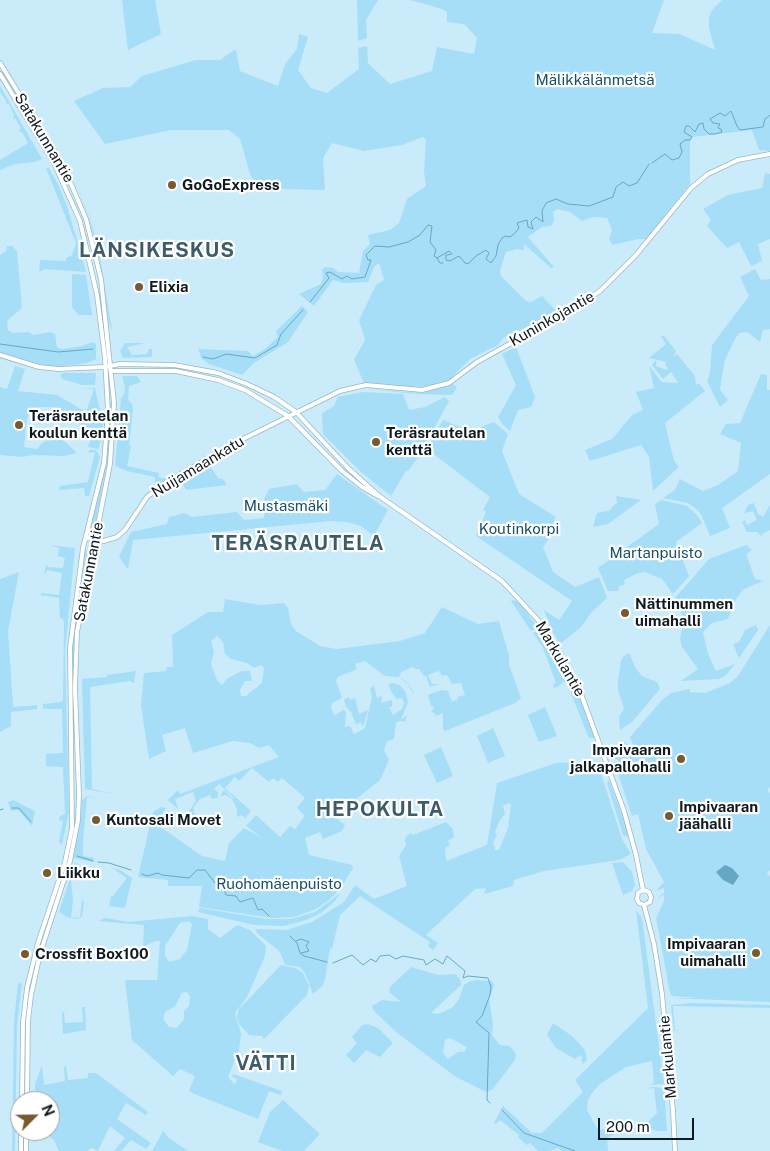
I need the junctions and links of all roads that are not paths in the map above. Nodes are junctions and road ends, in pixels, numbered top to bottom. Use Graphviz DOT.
graph roads {
  1 [pos="0,63"];
  2 [pos="0,74"];
  3 [pos="770,154"];
  4 [pos="0,355"];
  5 [pos="111,365"];
  6 [pos="105,368"];
  7 [pos="112,371"];
  8 [pos="296,412"];
  9 [pos="288,416"];
  10 [pos="379,496"];
  11 [pos="86,538"];
  12 [pos="94,540"];
  13 [pos="643,890"];
  14 [pos="644,905"];
  15 [pos="22,1091"];
  16 [pos="26,1091"];
  17 [pos="675,1151"];
  1 -- 5 [label="main road, Satakunnantie"];
  2 -- 6 [label="main road, Satakunnantie"];
  3 -- 8 [label="main road, Kuninkojantie"];
  4 -- 6 [label="main road"];
  5 -- 6 [label="main road"];
  5 -- 7 [label="main road, Satakunnantie"];
  5 -- 8 [label="main road, Markulantie"];
  6 -- 7 [label="main road"];
  6 -- 11 [label="main road, Satakunnantie"];
  7 -- 9 [label="main road, Markulantie"];
  7 -- 12 [label="main road, Satakunnantie"];
  8 -- 9 [label="main road, Nuijamaankatu"];
  8 -- 10 [label="main road, Markulantie"];
  9 -- 10 [label="main road, Markulantie"];
  9 -- 12 [label="main road, Nuijamaankatu"];
  10 -- 13 [label="main road, Markulantie"];
  11 -- 12 [label="main road, Nuijamaankatu"];
  11 -- 15 [label="main road, Satakunnantie"];
  12 -- 16 [label="main road, Satakunnantie"];
  13 -- 14 [label="main road"];
  13 -- 14 [label="main road"];
  14 -- 17 [label="main road, Markulantie"];
}
